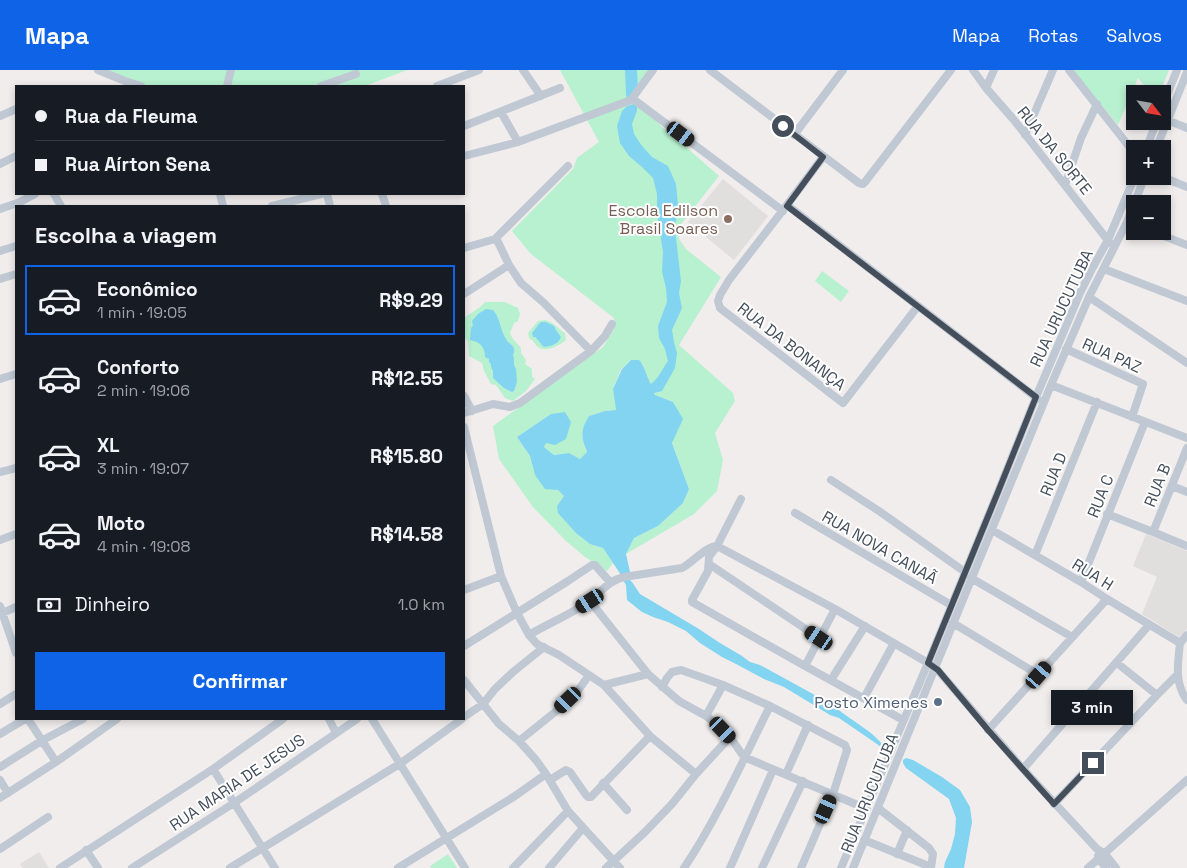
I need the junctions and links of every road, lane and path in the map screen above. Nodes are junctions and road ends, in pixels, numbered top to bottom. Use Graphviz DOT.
graph roads {
  1 [pos="98,70"];
  2 [pos="231,70"];
  3 [pos="479,70"];
  4 [pos="523,70"];
  5 [pos="653,70"];
  6 [pos="710,70"];
  7 [pos="843,70"];
  8 [pos="951,70"];
  9 [pos="973,70"];
  10 [pos="994,70"];
  11 [pos="1053,70"];
  12 [pos="1069,70"];
  13 [pos="1177,70"];
  14 [pos="1187,72"];
  15 [pos="356,74"];
  16 [pos="1185,82"];
  17 [pos="138,85"];
  18 [pos="227,85"];
  19 [pos="324,85"];
  20 [pos="440,85"];
  21 [pos="1171,85"];
  22 [pos="560,88"];
  23 [pos="986,88"];
  24 [pos="541,96"];
  25 [pos="633,99"];
  26 [pos="1097,104"];
  27 [pos="15,108"];
  28 [pos="1171,108"];
  29 [pos="501,112"];
  30 [pos="0,116"];
  31 [pos="1171,121"];
  32 [pos="465,126"];
  33 [pos="1187,128"];
  34 [pos="794,135"];
  35 [pos="1025,135"];
  36 [pos="518,142"];
  37 [pos="1126,142"];
  38 [pos="15,156"];
  39 [pos="465,156"];
  40 [pos="823,157"];
  41 [pos="0,164"];
  42 [pos="568,166"];
  43 [pos="1171,180"];
  44 [pos="1065,185"];
  45 [pos="1131,185"];
  46 [pos="1187,187"];
  47 [pos="33,195"];
  48 [pos="318,195"];
  49 [pos="276,205"];
  50 [pos="785,208"];
  51 [pos="0,210"];
  52 [pos="1126,231"];
  53 [pos="495,239"];
  54 [pos="1171,239"];
  55 [pos="1108,240"];
  56 [pos="1187,245"];
  57 [pos="15,246"];
  58 [pos="465,248"];
  59 [pos="1114,248"];
  60 [pos="0,251"];
  61 [pos="509,265"];
  62 [pos="1104,269"];
  63 [pos="15,274"];
  64 [pos="0,278"];
  65 [pos="465,293"];
  66 [pos="1089,297"];
  67 [pos="1187,301"];
  68 [pos="918,306"];
  69 [pos="612,324"];
  70 [pos="1066,349"];
  71 [pos="591,351"];
  72 [pos="1187,363"];
  73 [pos="15,374"];
  74 [pos="0,379"];
  75 [pos="1051,384"];
  76 [pos="1036,397"];
  77 [pos="1097,402"];
  78 [pos="1044,403"];
  79 [pos="468,412"];
  80 [pos="1132,416"];
  81 [pos="1144,422"];
  82 [pos="465,431"];
  83 [pos="1187,438"];
  84 [pos="1187,448"];
  85 [pos="15,468"];
  86 [pos="0,472"];
  87 [pos="1008,479"];
  88 [pos="831,480"];
  89 [pos="1172,486"];
  90 [pos="1187,492"];
  91 [pos="1002,494"];
  92 [pos="742,499"];
  93 [pos="795,513"];
  94 [pos="1107,514"];
  95 [pos="992,530"];
  96 [pos="1153,532"];
  97 [pos="15,534"];
  98 [pos="0,540"];
  99 [pos="717,546"];
  100 [pos="1187,546"];
  101 [pos="1035,555"];
  102 [pos="709,564"];
  103 [pos="964,572"];
  104 [pos="501,576"];
  105 [pos="971,578"];
  106 [pos="610,582"];
  107 [pos="1081,582"];
  108 [pos="465,590"];
  109 [pos="1107,599"];
  110 [pos="590,601"];
  111 [pos="952,605"];
  112 [pos="15,608"];
  113 [pos="835,609"];
  114 [pos="1,611"];
  115 [pos="517,613"];
  116 [pos="954,624"];
  117 [pos="1149,625"];
  118 [pos="865,626"];
  119 [pos="530,635"];
  120 [pos="1187,635"];
  121 [pos="1072,637"];
  122 [pos="819,638"];
  123 [pos="894,643"];
  124 [pos="1180,643"];
  125 [pos="465,645"];
  126 [pos="544,648"];
  127 [pos="15,650"];
  128 [pos="1117,663"];
  129 [pos="932,665"];
  130 [pos="805,666"];
  131 [pos="648,674"];
  132 [pos="589,675"];
  133 [pos="1039,675"];
  134 [pos="1178,675"];
  135 [pos="831,680"];
  136 [pos="465,681"];
  137 [pos="604,685"];
  138 [pos="723,685"];
  139 [pos="662,687"];
  140 [pos="15,695"];
  141 [pos="1156,695"];
  142 [pos="864,698"];
  143 [pos="1187,700"];
  144 [pos="0,704"];
  145 [pos="483,704"];
  146 [pos="770,706"];
  147 [pos="706,716"];
  148 [pos="465,717"];
  149 [pos="25,720"];
  150 [pos="28,720"];
  151 [pos="81,720"];
  152 [pos="115,720"];
  153 [pos="282,720"];
  154 [pos="330,720"];
  155 [pos="356,720"];
  156 [pos="373,720"];
  157 [pos="460,720"];
  158 [pos="903,720"];
  159 [pos="808,725"];
  160 [pos="988,730"];
  161 [pos="336,733"];
  162 [pos="0,734"];
  163 [pos="650,736"];
  164 [pos="730,737"];
  165 [pos="42,740"];
  166 [pos="519,741"];
  167 [pos="744,757"];
  168 [pos="56,762"];
  169 [pos="401,763"];
  170 [pos="0,767"];
  171 [pos="213,769"];
  172 [pos="1023,769"];
  173 [pos="773,770"];
  174 [pos="696,774"];
  175 [pos="786,774"];
  176 [pos="548,777"];
  177 [pos="0,780"];
  178 [pos="1187,780"];
  179 [pos="803,781"];
  180 [pos="603,783"];
  181 [pos="8,793"];
  182 [pos="833,794"];
  183 [pos="0,798"];
  184 [pos="234,802"];
  185 [pos="1054,804"];
  186 [pos="878,808"];
  187 [pos="866,809"];
  188 [pos="627,810"];
  189 [pos="568,811"];
  190 [pos="48,817"];
  191 [pos="583,828"];
  192 [pos="907,830"];
  193 [pos="446,839"];
  194 [pos="864,840"];
  195 [pos="263,848"];
  196 [pos="0,849"];
  197 [pos="86,850"];
  198 [pos="897,854"];
  199 [pos="1100,854"];
  200 [pos="614,860"];
  201 [pos="60,868"];
  202 [pos="98,868"];
  203 [pos="132,868"];
  204 [pos="230,868"];
  205 [pos="275,868"];
  206 [pos="398,868"];
  207 [pos="465,868"];
  208 [pos="513,868"];
  209 [pos="548,868"];
  210 [pos="606,868"];
  211 [pos="620,868"];
  212 [pos="684,868"];
  213 [pos="730,868"];
  214 [pos="762,868"];
  215 [pos="800,868"];
  216 [pos="842,868"];
  217 [pos="853,868"];
  218 [pos="931,868"];
  219 [pos="1088,868"];
  220 [pos="1106,868"];
  221 [pos="1116,868"];
  1 -- 17 [label="street"];
  2 -- 18 [label="street"];
  3 -- 20 [label="street"];
  4 -- 24 [label="street"];
  5 -- 25 [label="street"];
  6 -- 34 [label="street"];
  7 -- 34 [label="street"];
  8 -- 40 [label="street"];
  9 -- 23 [label="street, RUA DA SORTE"];
  10 -- 23 [label="street"];
  11 -- 35 [label="street"];
  12 -- 26 [label="street"];
  13 -- 21 [label="street"];
  14 -- 16 [label="street"];
  15 -- 19 [label="street"];
  16 -- 28 [label="street"];
  22 -- 24 [label="street"];
  23 -- 35 [label="street, RUA DA SORTE"];
  24 -- 29 [label="street"];
  25 -- 36 [label="street"];
  25 -- 50 [label="street"];
  26 -- 37 [label="street"];
  26 -- 44 [label="street"];
  27 -- 30 [label="street"];
  29 -- 32 [label="street"];
  29 -- 36 [label="street"];
  31 -- 33 [label="street"];
  34 -- 40 [label="street"];
  35 -- 44 [label="street, RUA DA SORTE"];
  36 -- 39 [label="street"];
  38 -- 41 [label="street"];
  40 -- 50 [label="street"];
  42 -- 53 [label="street"];
  43 -- 46 [label="street"];
  44 -- 55 [label="street, RUA DA SORTE"];
  45 -- 55 [label="street, RUA URUCUTUBA"];
  47 -- 51 [label="street"];
  48 -- 49 [label="street"];
  50 -- 68 [label="street"];
  50 -- 68 [label="street, RUA DA BONANÇA"];
  52 -- 59 [label="street, RUA URUCUTUBA"];
  53 -- 58 [label="street"];
  53 -- 61 [label="street"];
  54 -- 56 [label="street"];
  55 -- 59 [label="street, RUA DA SORTE"];
  55 -- 76 [label="street, RUA URUCUTUBA"];
  57 -- 60 [label="street"];
  59 -- 62 [label="street, RUA URUCUTUBA"];
  61 -- 65 [label="street"];
  61 -- 71 [label="street"];
  62 -- 66 [label="street, RUA URUCUTUBA"];
  62 -- 67 [label="street"];
  63 -- 64 [label="street"];
  66 -- 70 [label="street, RUA URUCUTUBA"];
  66 -- 72 [label="street"];
  68 -- 76 [label="street"];
  69 -- 71 [label="street"];
  70 -- 75 [label="street, RUA URUCUTUBA"];
  70 -- 80 [label="street, RUA PAZ"];
  71 -- 79 [label="street"];
  73 -- 74 [label="street"];
  75 -- 77 [label="street"];
  75 -- 78 [label="street, RUA URUCUTUBA"];
  76 -- 78 [label="street"];
  76 -- 87 [label="street, RUA URUCUTUBA"];
  77 -- 80 [label="street"];
  77 -- 101 [label="street, RUA D"];
  78 -- 87 [label="street, RUA URUCUTUBA"];
  80 -- 81 [label="street"];
  81 -- 83 [label="street"];
  81 -- 94 [label="street, RUA C"];
  82 -- 104 [label="street"];
  84 -- 89 [label="street, RUA B"];
  85 -- 86 [label="street"];
  87 -- 91 [label="street, RUA URUCUTUBA"];
  88 -- 103 [label="street"];
  89 -- 90 [label="street"];
  89 -- 96 [label="street, RUA B"];
  91 -- 95 [label="street, RUA URUCUTUBA"];
  91 -- 103 [label="street, RUA URUCUTUBA"];
  92 -- 99 [label="street"];
  93 -- 111 [label="street, RUA NOVA CANAÃ"];
  94 -- 96 [label="street"];
  94 -- 107 [label="street, RUA C"];
  95 -- 101 [label="street, RUA H"];
  95 -- 105 [label="street, RUA URUCUTUBA"];
  96 -- 100 [label="street"];
  97 -- 98 [label="street"];
  99 -- 102 [label="street"];
  99 -- 106 [label="street"];
  99 -- 113 [label="street"];
  101 -- 107 [label="street, RUA H"];
  102 -- 122 [label="street"];
  102 -- 130 [label="street"];
  103 -- 111 [label="street, RUA URUCUTUBA"];
  104 -- 108 [label="street"];
  104 -- 115 [label="street"];
  105 -- 116 [label="street, RUA URUCUTUBA"];
  105 -- 121 [label="street"];
  106 -- 110 [label="street"];
  106 -- 115 [label="street"];
  107 -- 109 [label="street, RUA H"];
  109 -- 117 [label="street, RUA H"];
  109 -- 121 [label="street"];
  110 -- 119 [label="street"];
  110 -- 131 [label="street"];
  111 -- 129 [label="street, RUA URUCUTUBA"];
  112 -- 114 [label="street"];
  113 -- 118 [label="street"];
  113 -- 122 [label="street"];
  114 -- 127 [label="street"];
  115 -- 119 [label="street"];
  115 -- 125 [label="street"];
  116 -- 129 [label="street, RUA URUCUTUBA"];
  116 -- 133 [label="street"];
  117 -- 124 [label="street, RUA H"];
  117 -- 128 [label="street"];
  118 -- 123 [label="street"];
  118 -- 135 [label="street"];
  119 -- 126 [label="street"];
  120 -- 124 [label="street"];
  121 -- 133 [label="street"];
  122 -- 130 [label="street"];
  123 -- 129 [label="street"];
  123 -- 142 [label="street"];
  124 -- 134 [label="street"];
  126 -- 132 [label="street"];
  126 -- 145 [label="street"];
  128 -- 141 [label="street"];
  128 -- 172 [label="street"];
  129 -- 158 [label="street, RUA URUCUTUBA"];
  129 -- 160 [label="street"];
  129 -- 186 [label="street, RUA URUCUTUBA"];
  130 -- 135 [label="street"];
  131 -- 137 [label="street"];
  131 -- 139 [label="street"];
  132 -- 137 [label="street"];
  132 -- 166 [label="street"];
  133 -- 160 [label="street"];
  134 -- 141 [label="street"];
  134 -- 143 [label="street"];
  135 -- 142 [label="street"];
  136 -- 145 [label="street"];
  137 -- 163 [label="street"];
  138 -- 139 [label="street"];
  138 -- 146 [label="street"];
  138 -- 147 [label="street"];
  139 -- 147 [label="street"];
  140 -- 144 [label="street"];
  141 -- 185 [label="street"];
  142 -- 158 [label="street"];
  145 -- 148 [label="street"];
  145 -- 166 [label="street"];
  146 -- 159 [label="street"];
  146 -- 167 [label="street"];
  147 -- 164 [label="street"];
  149 -- 162 [label="street"];
  150 -- 165 [label="street"];
  151 -- 165 [label="street"];
  152 -- 168 [label="street"];
  153 -- 171 [label="street"];
  154 -- 161 [label="street"];
  155 -- 161 [label="street, RUA MARIA DE JESUS"];
  156 -- 169 [label="street"];
  157 -- 169 [label="street"];
  158 -- 187 [label="street, RUA URUCUTUBA"];
  159 -- 175 [label="street"];
  159 -- 182 [label="street"];
  160 -- 172 [label="street"];
  161 -- 184 [label="street, RUA MARIA DE JESUS"];
  163 -- 174 [label="street"];
  163 -- 180 [label="street"];
  164 -- 167 [label="street"];
  164 -- 174 [label="street"];
  165 -- 168 [label="street"];
  165 -- 170 [label="street"];
  166 -- 176 [label="street"];
  167 -- 173 [label="street"];
  167 -- 212 [label="street"];
  168 -- 181 [label="street"];
  169 -- 193 [label="street"];
  169 -- 195 [label="street"];
  171 -- 184 [label="street"];
  171 -- 197 [label="street"];
  172 -- 185 [label="street"];
  173 -- 175 [label="street"];
  173 -- 213 [label="street"];
  174 -- 200 [label="street"];
  175 -- 179 [label="street"];
  176 -- 180 [label="street"];
  176 -- 189 [label="street"];
  176 -- 193 [label="street"];
  177 -- 181 [label="street"];
  178 -- 199 [label="street"];
  179 -- 182 [label="street"];
  179 -- 214 [label="street"];
  180 -- 188 [label="street"];
  181 -- 183 [label="street"];
  182 -- 187 [label="street"];
  182 -- 215 [label="street"];
  184 -- 195 [label="street"];
  184 -- 203 [label="street, RUA MARIA DE JESUS"];
  185 -- 199 [label="street"];
  186 -- 192 [label="street"];
  186 -- 194 [label="street, RUA URUCUTUBA"];
  187 -- 216 [label="street, RUA URUCUTUBA"];
  189 -- 191 [label="street"];
  189 -- 208 [label="street"];
  190 -- 196 [label="street"];
  191 -- 200 [label="street"];
  191 -- 209 [label="street"];
  192 -- 198 [label="street"];
  192 -- 218 [label="street"];
  193 -- 206 [label="street"];
  193 -- 207 [label="street"];
  194 -- 198 [label="street"];
  194 -- 217 [label="street, RUA URUCUTUBA"];
  195 -- 204 [label="street"];
  195 -- 205 [label="street"];
  197 -- 201 [label="street"];
  197 -- 202 [label="street"];
  198 -- 218 [label="street"];
  199 -- 219 [label="street"];
  199 -- 220 [label="street"];
  199 -- 221 [label="street"];
  200 -- 210 [label="street"];
  200 -- 211 [label="street"];
}
